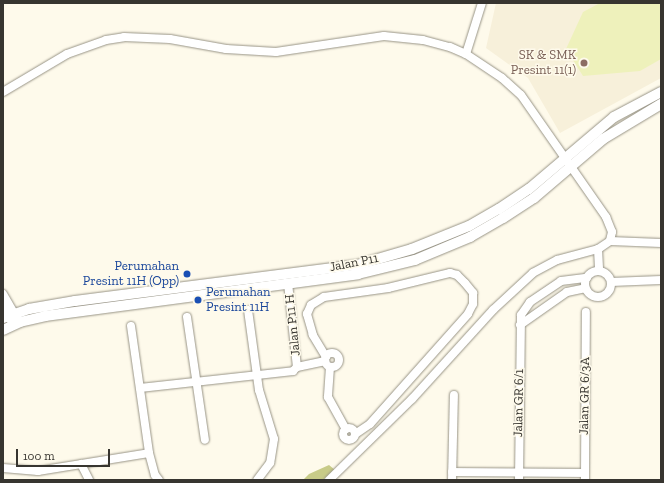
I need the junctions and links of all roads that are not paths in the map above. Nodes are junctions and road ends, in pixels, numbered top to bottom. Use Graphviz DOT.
graph roads {
  1 [pos="482,3"];
  2 [pos="466,54"];
  3 [pos="3,92"];
  4 [pos="661,92"];
  5 [pos="661,104"];
  6 [pos="565,157"];
  7 [pos="571,168"];
  8 [pos="610,242"];
  9 [pos="661,243"];
  10 [pos="598,249"];
  11 [pos="302,270"];
  12 [pos="599,271"];
  13 [pos="273,274"];
  14 [pos="587,278"];
  15 [pos="661,280"];
  16 [pos="561,281"];
  17 [pos="611,282"];
  18 [pos="288,283"];
  19 [pos="586,288"];
  20 [pos="568,292"];
  21 [pos="3,294"];
  22 [pos="248,310"];
  23 [pos="586,312"];
  24 [pos="10,316"];
  25 [pos="188,317"];
  26 [pos="520,325"];
  27 [pos="131,326"];
  28 [pos="3,330"];
  29 [pos="327,362"];
  30 [pos="297,367"];
  31 [pos="256,375"];
  32 [pos="196,382"];
  33 [pos="140,388"];
  34 [pos="454,395"];
  35 [pos="205,440"];
  36 [pos="149,453"];
  37 [pos="82,464"];
  38 [pos="3,468"];
  39 [pos="452,476"];
  40 [pos="519,476"];
  41 [pos="585,476"];
  42 [pos="89,480"];
  43 [pos="159,480"];
  44 [pos="257,480"];
  45 [pos="329,480"];
  1 -- 2 [label="street"];
  2 -- 3 [label="street"];
  2 -- 6 [label="street"];
  4 -- 6 [label="main road, Jalan P11"];
  5 -- 7 [label="main road, Jalan P11"];
  6 -- 7 [label="street"];
  6 -- 11 [label="main road, Jalan P11"];
  7 -- 8 [label="street"];
  7 -- 18 [label="main road, Jalan P11"];
  8 -- 9 [label="street"];
  8 -- 10 [label="street"];
  10 -- 12 [label="street"];
  10 -- 45 [label="street"];
  11 -- 13 [label="main road, Jalan P11"];
  11 -- 18 [label="main road"];
  12 -- 14 [label="street"];
  12 -- 17 [label="street"];
  13 -- 18 [label="main road"];
  13 -- 24 [label="main road, Jalan P11"];
  14 -- 16 [label="street"];
  14 -- 19 [label="street"];
  15 -- 17 [label="street"];
  16 -- 20 [label="street"];
  16 -- 26 [label="street, Jalan GR 6/1"];
  17 -- 19 [label="street"];
  18 -- 24 [label="main road, Jalan P11"];
  18 -- 30 [label="street, Jalan P11 H"];
  19 -- 20 [label="street"];
  20 -- 26 [label="street"];
  21 -- 24 [label="street"];
  22 -- 31 [label="street"];
  23 -- 41 [label="street, Jalan GR 6/3A"];
  24 -- 28 [label="main road, Jalan P11"];
  25 -- 32 [label="street"];
  26 -- 40 [label="street, Jalan GR 6/1"];
  27 -- 33 [label="street"];
  29 -- 29 [label="street"];
  29 -- 30 [label="street"];
  30 -- 31 [label="street"];
  31 -- 32 [label="street"];
  31 -- 44 [label="street"];
  32 -- 33 [label="street"];
  32 -- 35 [label="street"];
  33 -- 36 [label="street"];
  34 -- 39 [label="street"];
  36 -- 37 [label="street"];
  36 -- 43 [label="street"];
  37 -- 38 [label="street"];
  37 -- 42 [label="street"];
  39 -- 40 [label="street"];
  40 -- 41 [label="street"];
}
